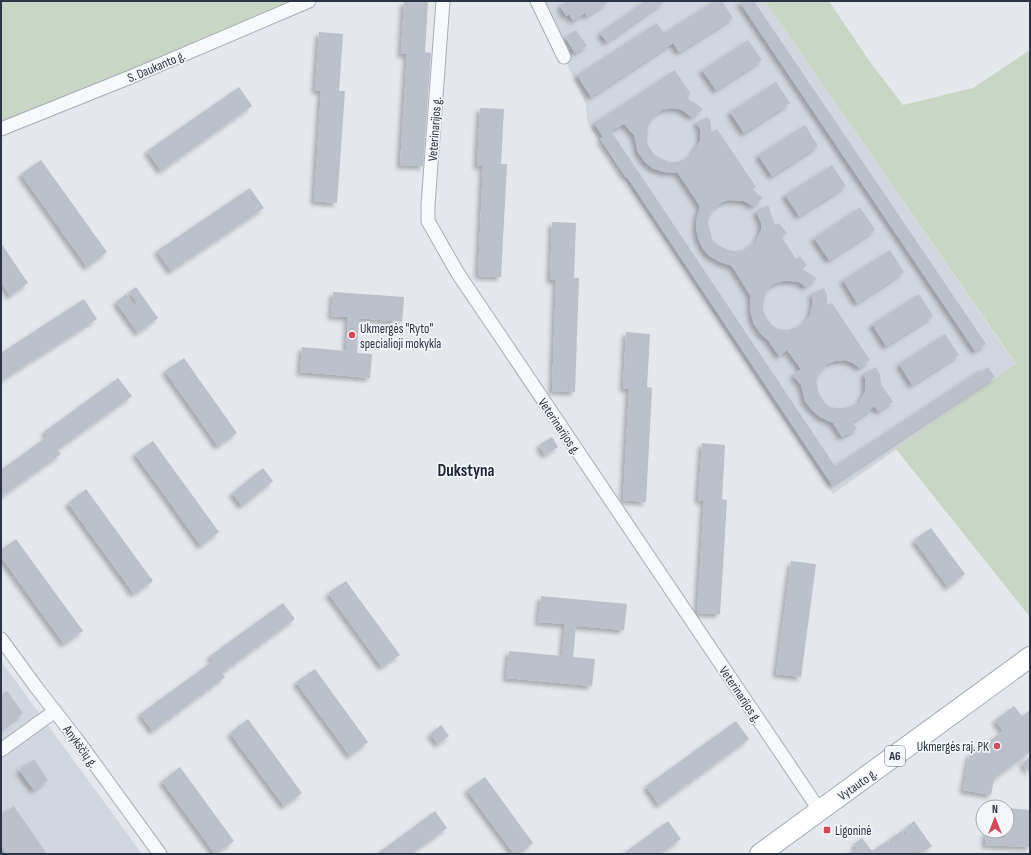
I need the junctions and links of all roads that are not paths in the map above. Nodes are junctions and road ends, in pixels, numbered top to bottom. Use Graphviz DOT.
graph roads {
  1 [pos="309,1"];
  2 [pos="443,1"];
  3 [pos="537,1"];
  4 [pos="564,57"];
  5 [pos="1,129"];
  6 [pos="1,639"];
  7 [pos="1030,657"];
  8 [pos="55,712"];
  9 [pos="1,750"];
  10 [pos="820,811"];
  11 [pos="160,854"];
  12 [pos="760,854"];
  1 -- 5 [label="street, S. Daukanto g."];
  2 -- 10 [label="street, Veterinarijos g."];
  3 -- 4 [label="street"];
  6 -- 8 [label="street, Anykščių g."];
  7 -- 10 [label="main road, Vytauto g. / A6"];
  8 -- 9 [label="street"];
  8 -- 11 [label="street, Anykščių g."];
  10 -- 12 [label="main road, Vytauto g. / A6"];
}
